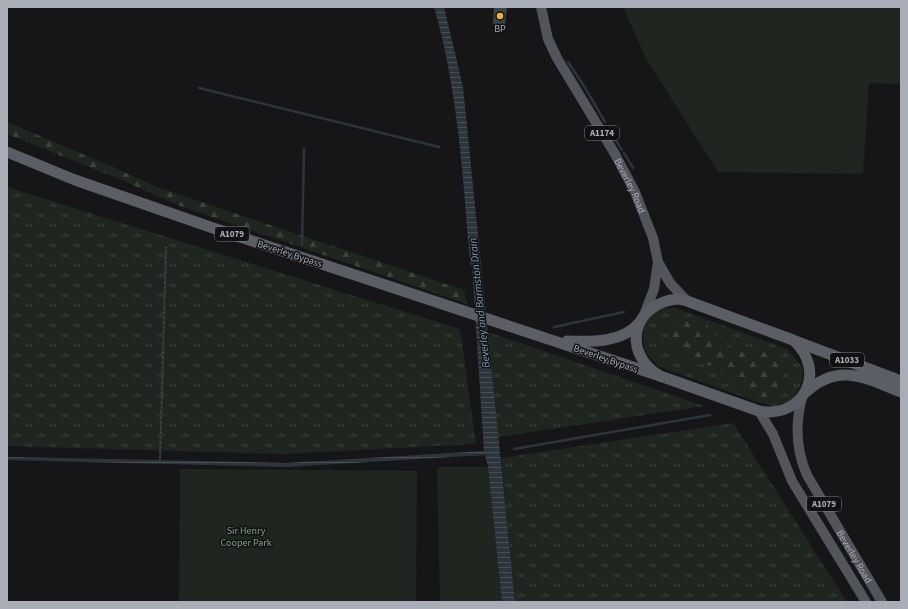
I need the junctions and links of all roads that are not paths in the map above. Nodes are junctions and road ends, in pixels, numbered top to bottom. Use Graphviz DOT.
graph roads {
  1 [pos="541,7"];
  2 [pos="7,152"];
  3 [pos="658,262"];
  4 [pos="687,301"];
  5 [pos="642,319"];
  6 [pos="552,340"];
  7 [pos="793,340"];
  8 [pos="660,376"];
  9 [pos="901,381"];
  10 [pos="901,392"];
  11 [pos="803,396"];
  12 [pos="759,412"];
  13 [pos="866,602"];
  14 [pos="882,602"];
  1 -- 3 [label="main road, Beverley Road / A1174"];
  2 -- 6 [label="highway, Beverley Bypass / A1079"];
  3 -- 4 [label="main road, Beverley Road / A1174"];
  3 -- 5 [label="main road, Beverley Road / A1174"];
  4 -- 5 [label="highway, A1079"];
  4 -- 7 [label="highway, A1079"];
  5 -- 6 [label="highway, Beverley Bypass"];
  5 -- 8 [label="highway"];
  6 -- 8 [label="highway, Beverley Bypass"];
  7 -- 9 [label="highway, A1033"];
  7 -- 11 [label="highway, A1079"];
  8 -- 12 [label="highway, Beverley Bypass"];
  10 -- 11 [label="highway, A1033"];
  11 -- 12 [label="highway"];
  11 -- 14 [label="main road, Beverley Road / A1079"];
  12 -- 13 [label="main road, Beverley Road / A1079"];
}
